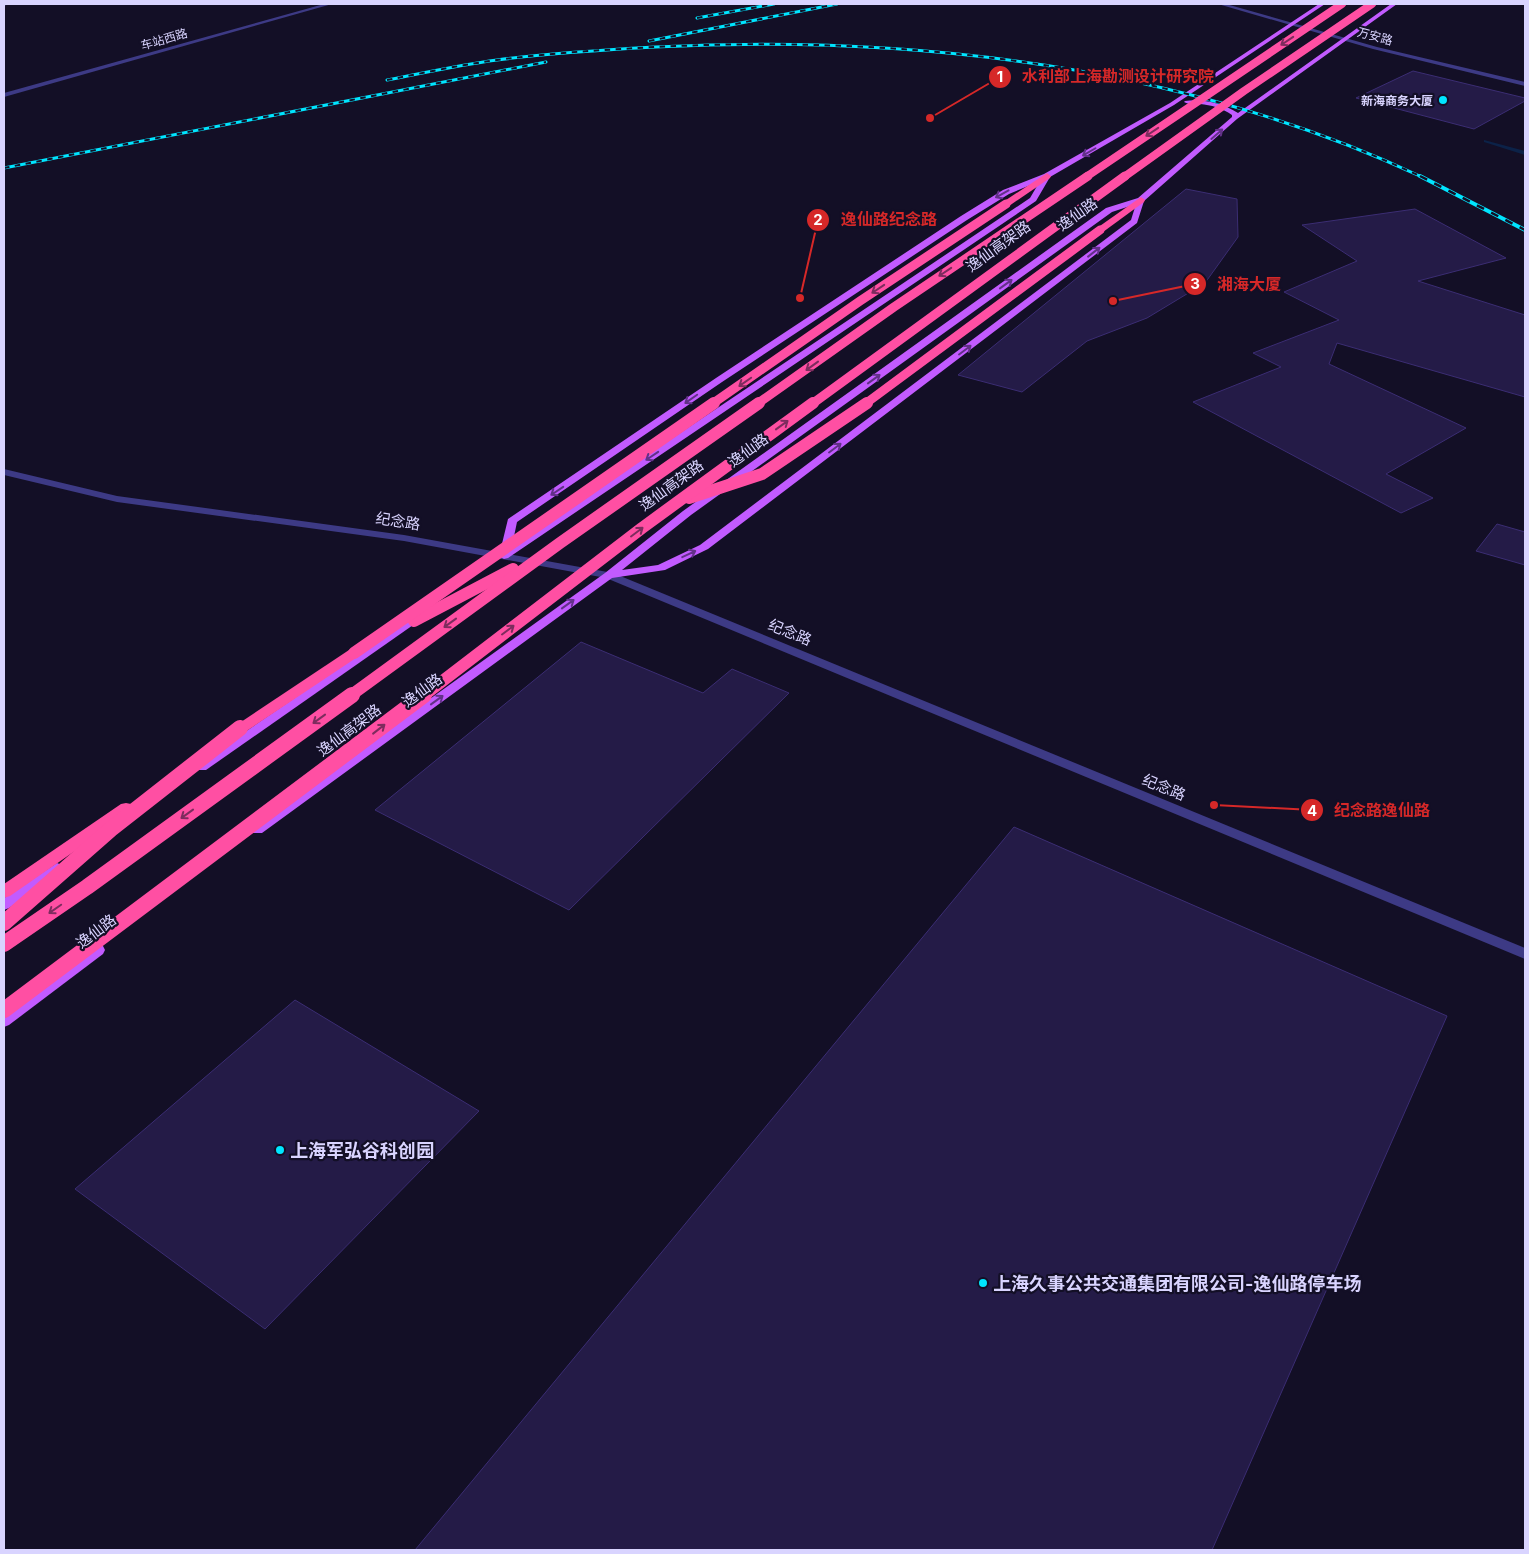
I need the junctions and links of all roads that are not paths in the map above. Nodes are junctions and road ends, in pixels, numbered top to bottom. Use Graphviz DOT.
graph roads {
  1 [pos="330,4"];
  2 [pos="1221,4"];
  3 [pos="1322,4"];
  4 [pos="1342,4"];
  5 [pos="1372,4"];
  6 [pos="1394,4"];
  7 [pos="1290,23"];
  8 [pos="1344,40"];
  9 [pos="1525,84"];
  10 [pos="4,95"];
  11 [pos="1172,104"];
  12 [pos="1235,118"];
  13 [pos="1047,176"];
  14 [pos="1141,200"];
  15 [pos="4,472"];
  16 [pos="676,503"];
  17 [pos="560,544"];
  18 [pos="504,556"];
  19 [pos="609,575"];
  20 [pos="354,653"];
  21 [pos="240,728"];
  22 [pos="4,892"];
  23 [pos="4,905"];
  24 [pos="4,923"];
  25 [pos="4,944"];
  26 [pos="1525,954"];
  27 [pos="4,1010"];
  28 [pos="4,1020"];
  1 -- 10 [label="street, 车站西路"];
  2 -- 7 [label="street, 万安路"];
  3 -- 7 [label="main road"];
  4 -- 17 [label="highway, 逸仙高架路, one-way, bridge"];
  16 -- 5 [label="highway, 逸仙高架路, one-way, bridge"];
  6 -- 8 [label="main road, 逸仙路"];
  7 -- 8 [label="street, 万安路"];
  7 -- 11 [label="main road"];
  8 -- 9 [label="street, 万安路"];
  8 -- 12 [label="main road, 逸仙路"];
  11 -- 12 [label="main road"];
  11 -- 13 [label="main road, one-way"];
  14 -- 12 [label="main road, 逸仙路, one-way"];
  13 -- 18 [label="main road, one-way"];
  13 -- 18 [label="main road, one-way"];
  13 -- 20 [label="highway, one-way, bridge"];
  14 -- 16 [label="highway, bridge"];
  19 -- 14 [label="main road, 逸仙路, one-way"];
  19 -- 14 [label="main road, one-way"];
  15 -- 18 [label="street, 纪念路"];
  27 -- 16 [label="highway, 逸仙高架路, one-way, bridge"];
  17 -- 20 [label="highway, bridge"];
  17 -- 25 [label="highway, 逸仙高架路, one-way, bridge"];
  18 -- 19 [label="street, 纪念路"];
  18 -- 23 [label="main road"];
  19 -- 26 [label="street, 纪念路"];
  28 -- 19 [label="main road, 逸仙路, one-way"];
  20 -- 21 [label="highway"];
  21 -- 22 [label="highway, bridge"];
  21 -- 24 [label="highway, bridge"];
}
